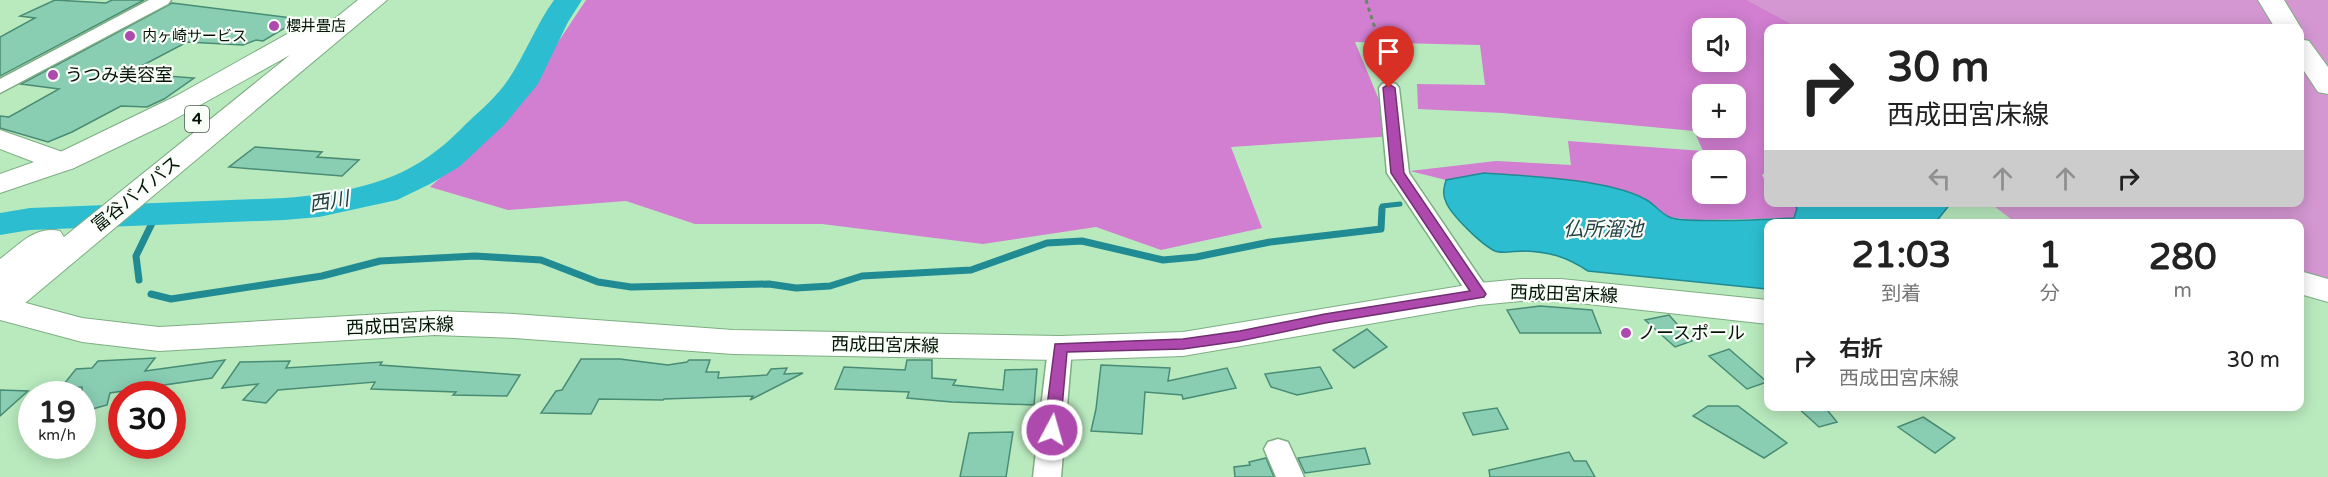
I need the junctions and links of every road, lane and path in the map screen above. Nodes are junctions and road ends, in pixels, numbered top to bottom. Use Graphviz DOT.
graph roads {
  1 [pos="162,0"];
  2 [pos="349,0"];
  3 [pos="374,0"];
  4 [pos="1366,0"];
  5 [pos="2271,0"];
  6 [pos="2286,24"];
  7 [pos="318,35"];
  8 [pos="2304,53"];
  9 [pos="2328,86"];
  10 [pos="0,87"];
  11 [pos="1389,88"];
  12 [pos="0,139"];
  13 [pos="63,162"];
  14 [pos="0,184"];
  15 [pos="0,276"];
  16 [pos="2304,283"];
  17 [pos="2328,291"];
  18 [pos="1479,294"];
  19 [pos="0,307"];
  20 [pos="1764,312"];
  21 [pos="1060,348"];
  22 [pos="1278,449"];
  23 [pos="1047,477"];
  24 [pos="1290,477"];
  1 -- 10 [label="street"];
  2 -- 7 [label="main road, 4"];
  3 -- 7 [label="main road, 4"];
  4 -- 11 [label="path"];
  5 -- 6 [label="main road"];
  7 -- 13 [label="main road"];
  7 -- 15 [label="main road, 富谷バイパス / 4"];
  7 -- 19 [label="main road, 富谷バイパス / 4"];
  8 -- 9 [label="main road"];
  11 -- 18 [label="street"];
  12 -- 13 [label="main road"];
  13 -- 14 [label="main road"];
  16 -- 17 [label="main road"];
  18 -- 20 [label="main road, 西成田宮床線"];
  18 -- 21 [label="main road, 西成田宮床線"];
  19 -- 21 [label="main road, 西成田宮床線"];
  21 -- 23 [label="street"];
  22 -- 24 [label="street"];
}
